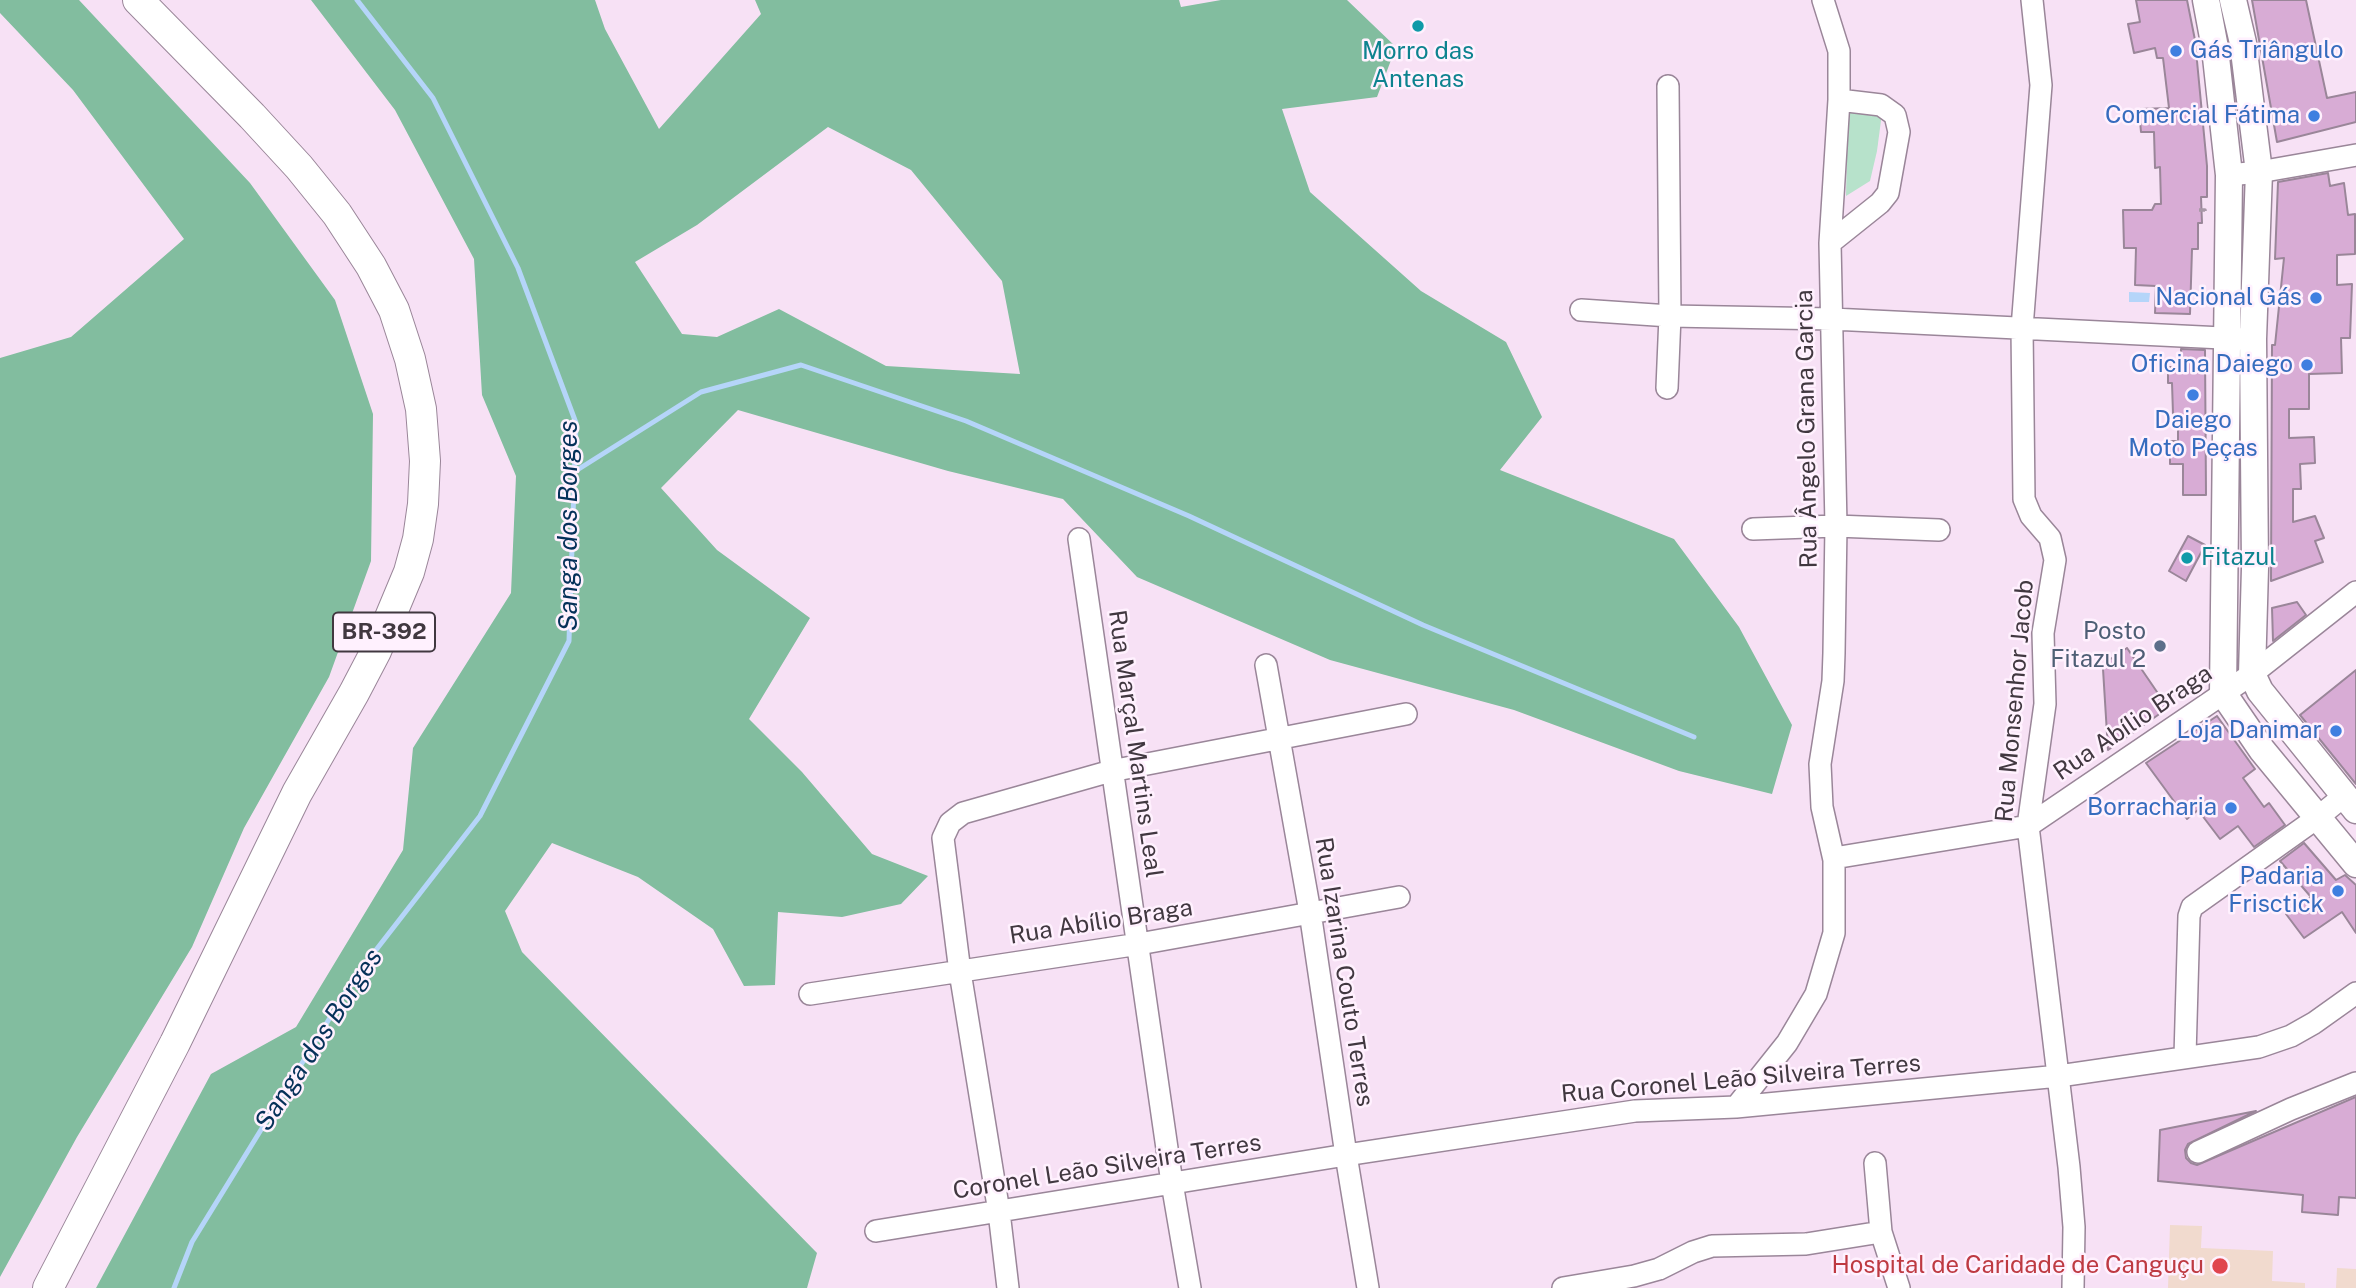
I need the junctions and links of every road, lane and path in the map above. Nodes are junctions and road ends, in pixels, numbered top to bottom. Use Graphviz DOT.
graph roads {
  1 [pos="138,0"];
  2 [pos="1823,0"];
  3 [pos="2032,0"];
  4 [pos="2206,0"];
  5 [pos="2233,0"];
  6 [pos="1668,86"];
  7 [pos="1839,100"];
  8 [pos="2356,155"];
  9 [pos="2259,172"];
  10 [pos="2228,175"];
  11 [pos="2199,210"];
  12 [pos="2204,218"];
  13 [pos="1830,243"];
  14 [pos="1581,310"];
  15 [pos="1670,316"];
  16 [pos="1832,319"];
  17 [pos="2022,328"];
  18 [pos="2225,338"];
  19 [pos="2253,339"];
  20 [pos="1667,388"];
  21 [pos="1836,526"];
  22 [pos="1753,529"];
  23 [pos="1939,530"];
  24 [pos="1079,539"];
  25 [pos="2255,568"];
  26 [pos="2223,570"];
  27 [pos="2356,592"];
  28 [pos="1266,665"];
  29 [pos="2252,674"];
  30 [pos="2223,692"];
  31 [pos="1406,714"];
  32 [pos="1280,739"];
  33 [pos="1111,771"];
  34 [pos="2350,803"];
  35 [pos="2317,818"];
  36 [pos="2028,826"];
  37 [pos="1834,858"];
  38 [pos="2356,864"];
  39 [pos="1399,897"];
  40 [pos="1310,912"];
  41 [pos="1139,944"];
  42 [pos="960,972"];
  43 [pos="2356,993"];
  44 [pos="810,994"];
  45 [pos="2185,1056"];
  46 [pos="2059,1076"];
  47 [pos="2356,1083"];
  48 [pos="1736,1107"];
  49 [pos="2198,1152"];
  50 [pos="1346,1154"];
  51 [pos="1875,1163"];
  52 [pos="1172,1182"];
  53 [pos="999,1212"];
  54 [pos="876,1231"];
  55 [pos="1881,1232"];
  56 [pos="48,1288"];
  57 [pos="1008,1288"];
  58 [pos="1190,1288"];
  59 [pos="1368,1288"];
  60 [pos="1563,1288"];
  61 [pos="1899,1288"];
  62 [pos="2073,1288"];
  1 -- 56 [label="highway, BR-392"];
  2 -- 7 [label="street, Rua Ângelo Grana Garcia"];
  3 -- 17 [label="street, Rua Monsenhor Jacob"];
  4 -- 10 [label="main road"];
  5 -- 9 [label="main road"];
  6 -- 15 [label="street"];
  7 -- 13 [label="street, Rua Ângelo Grana Garcia"];
  7 -- 13 [label="street"];
  8 -- 9 [label="street"];
  9 -- 10 [label="street"];
  9 -- 19 [label="main road"];
  10 -- 18 [label="main road"];
  11 -- 12 [label="path"];
  13 -- 16 [label="street, Rua Ângelo Grana Garcia"];
  14 -- 15 [label="street"];
  15 -- 16 [label="street"];
  15 -- 20 [label="street"];
  16 -- 17 [label="street"];
  16 -- 21 [label="street, Rua Ângelo Grana Garcia"];
  17 -- 18 [label="street"];
  17 -- 36 [label="street, Rua Monsenhor Jacob"];
  18 -- 19 [label="street"];
  18 -- 26 [label="main road"];
  19 -- 25 [label="main road"];
  21 -- 22 [label="street"];
  21 -- 23 [label="street"];
  21 -- 37 [label="street, Rua Ângelo Grana Garcia"];
  24 -- 33 [label="street, Rua Marçal Martins Leal"];
  25 -- 26 [label="main road"];
  25 -- 29 [label="main road"];
  26 -- 30 [label="main road"];
  27 -- 29 [label="street, Rua Abílio Braga"];
  28 -- 32 [label="street, Rua Izarina Couto Terres"];
  29 -- 30 [label="street, Rua Abílio Braga"];
  29 -- 34 [label="main road"];
  30 -- 35 [label="main road"];
  30 -- 36 [label="street, Rua Abílio Braga"];
  31 -- 32 [label="street"];
  32 -- 33 [label="street"];
  32 -- 40 [label="street, Rua Izarina Couto Terres"];
  33 -- 41 [label="street, Rua Marçal Martins Leal"];
  33 -- 42 [label="street"];
  34 -- 35 [label="street"];
  35 -- 38 [label="main road"];
  35 -- 45 [label="street"];
  36 -- 37 [label="street, Rua Abílio Braga"];
  36 -- 46 [label="street, Rua Monsenhor Jacob"];
  37 -- 48 [label="street, Rua Ângelo Grana Garcia"];
  39 -- 40 [label="street, Rua Abílio Braga"];
  40 -- 41 [label="street, Rua Abílio Braga"];
  40 -- 50 [label="street, Rua Izarina Couto Terres"];
  41 -- 42 [label="street, Rua Abílio Braga"];
  41 -- 52 [label="street, Rua Marçal Martins Leal"];
  42 -- 44 [label="street, Rua Abílio Braga"];
  42 -- 53 [label="street"];
  43 -- 45 [label="street"];
  45 -- 46 [label="street"];
  46 -- 48 [label="street, Rua Coronel Leão Silveira Terres"];
  46 -- 62 [label="street, Rua Monsenhor Jacob"];
  47 -- 49 [label="street"];
  48 -- 50 [label="street, Rua Coronel Leão Silveira Terres"];
  50 -- 52 [label="street, Coronel Leão Silveira Terres"];
  50 -- 59 [label="street, Rua Izarina Couto Terres"];
  51 -- 55 [label="street"];
  52 -- 53 [label="street, Coronel Leão Silveira Terres"];
  52 -- 58 [label="street, Rua Marçal Martins Leal"];
  53 -- 54 [label="street, Coronel Leão Silveira Terres"];
  53 -- 57 [label="street"];
  55 -- 60 [label="street"];
  55 -- 61 [label="street"];
}
